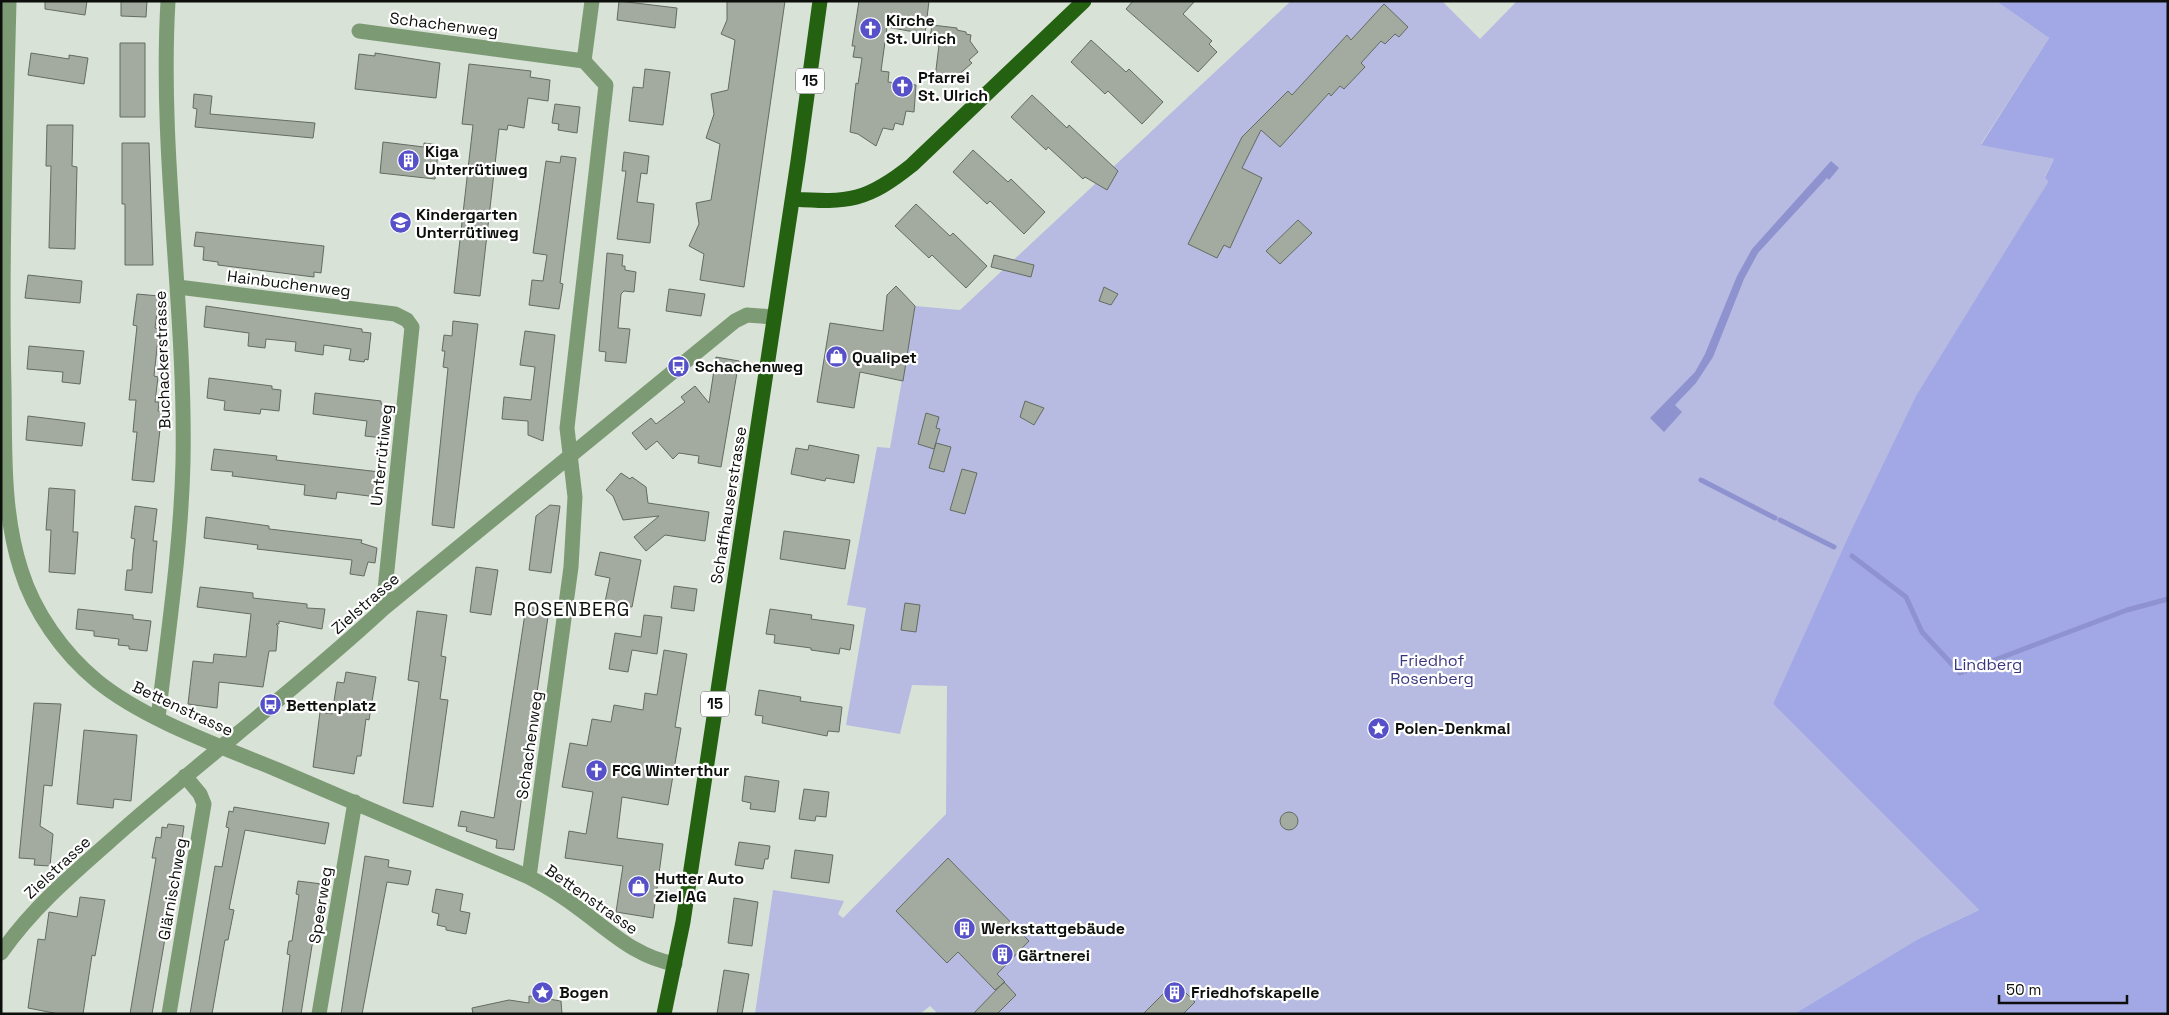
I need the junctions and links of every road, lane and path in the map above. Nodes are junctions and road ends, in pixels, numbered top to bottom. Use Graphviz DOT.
graph roads {
  1 [pos="9,1"];
  2 [pos="168,1"];
  3 [pos="592,1"];
  4 [pos="820,1"];
  5 [pos="1084,1"];
  6 [pos="359,31"];
  7 [pos="584,60"];
  8 [pos="3,178"];
  9 [pos="793,199"];
  10 [pos="178,287"];
  11 [pos="395,314"];
  12 [pos="774,317"];
  13 [pos="572,455"];
  14 [pos="383,609"];
  15 [pos="158,718"];
  16 [pos="222,746"];
  17 [pos="186,776"];
  18 [pos="355,802"];
  19 [pos="529,877"];
  20 [pos="1,953"];
  21 [pos="675,964"];
  22 [pos="169,1014"];
  23 [pos="319,1014"];
  24 [pos="664,1014"];
  1 -- 8 [label="street, Bettenstrasse"];
  2 -- 10 [label="street, Buchackerstrasse"];
  3 -- 7 [label="street"];
  4 -- 9 [label="main road, Schaffhauserstrasse / 15"];
  5 -- 9 [label="main road"];
  6 -- 7 [label="street, Schachenweg"];
  7 -- 13 [label="street, Schachenweg"];
  8 -- 15 [label="street, Bettenstrasse"];
  9 -- 12 [label="main road, Schaffhauserstrasse / 15"];
  10 -- 11 [label="street, Hainbuchenweg"];
  10 -- 15 [label="street, Buchackerstrasse"];
  11 -- 14 [label="street, Unterrütiweg"];
  12 -- 13 [label="street, Zielstrasse"];
  12 -- 21 [label="main road, Schaffhauserstrasse / 15"];
  13 -- 14 [label="street, Zielstrasse"];
  13 -- 19 [label="street, Schachenweg"];
  14 -- 16 [label="street, Zielstrasse"];
  15 -- 16 [label="street, Bettenstrasse"];
  16 -- 17 [label="street, Zielstrasse"];
  16 -- 18 [label="street, Bettenstrasse"];
  17 -- 20 [label="street, Zielstrasse"];
  17 -- 22 [label="street, Glärnischweg"];
  18 -- 19 [label="street, Bettenstrasse"];
  18 -- 23 [label="street, Speerweg"];
  19 -- 21 [label="street, Bettenstrasse"];
  21 -- 24 [label="main road, Schaffhauserstrasse / 15"];
}
